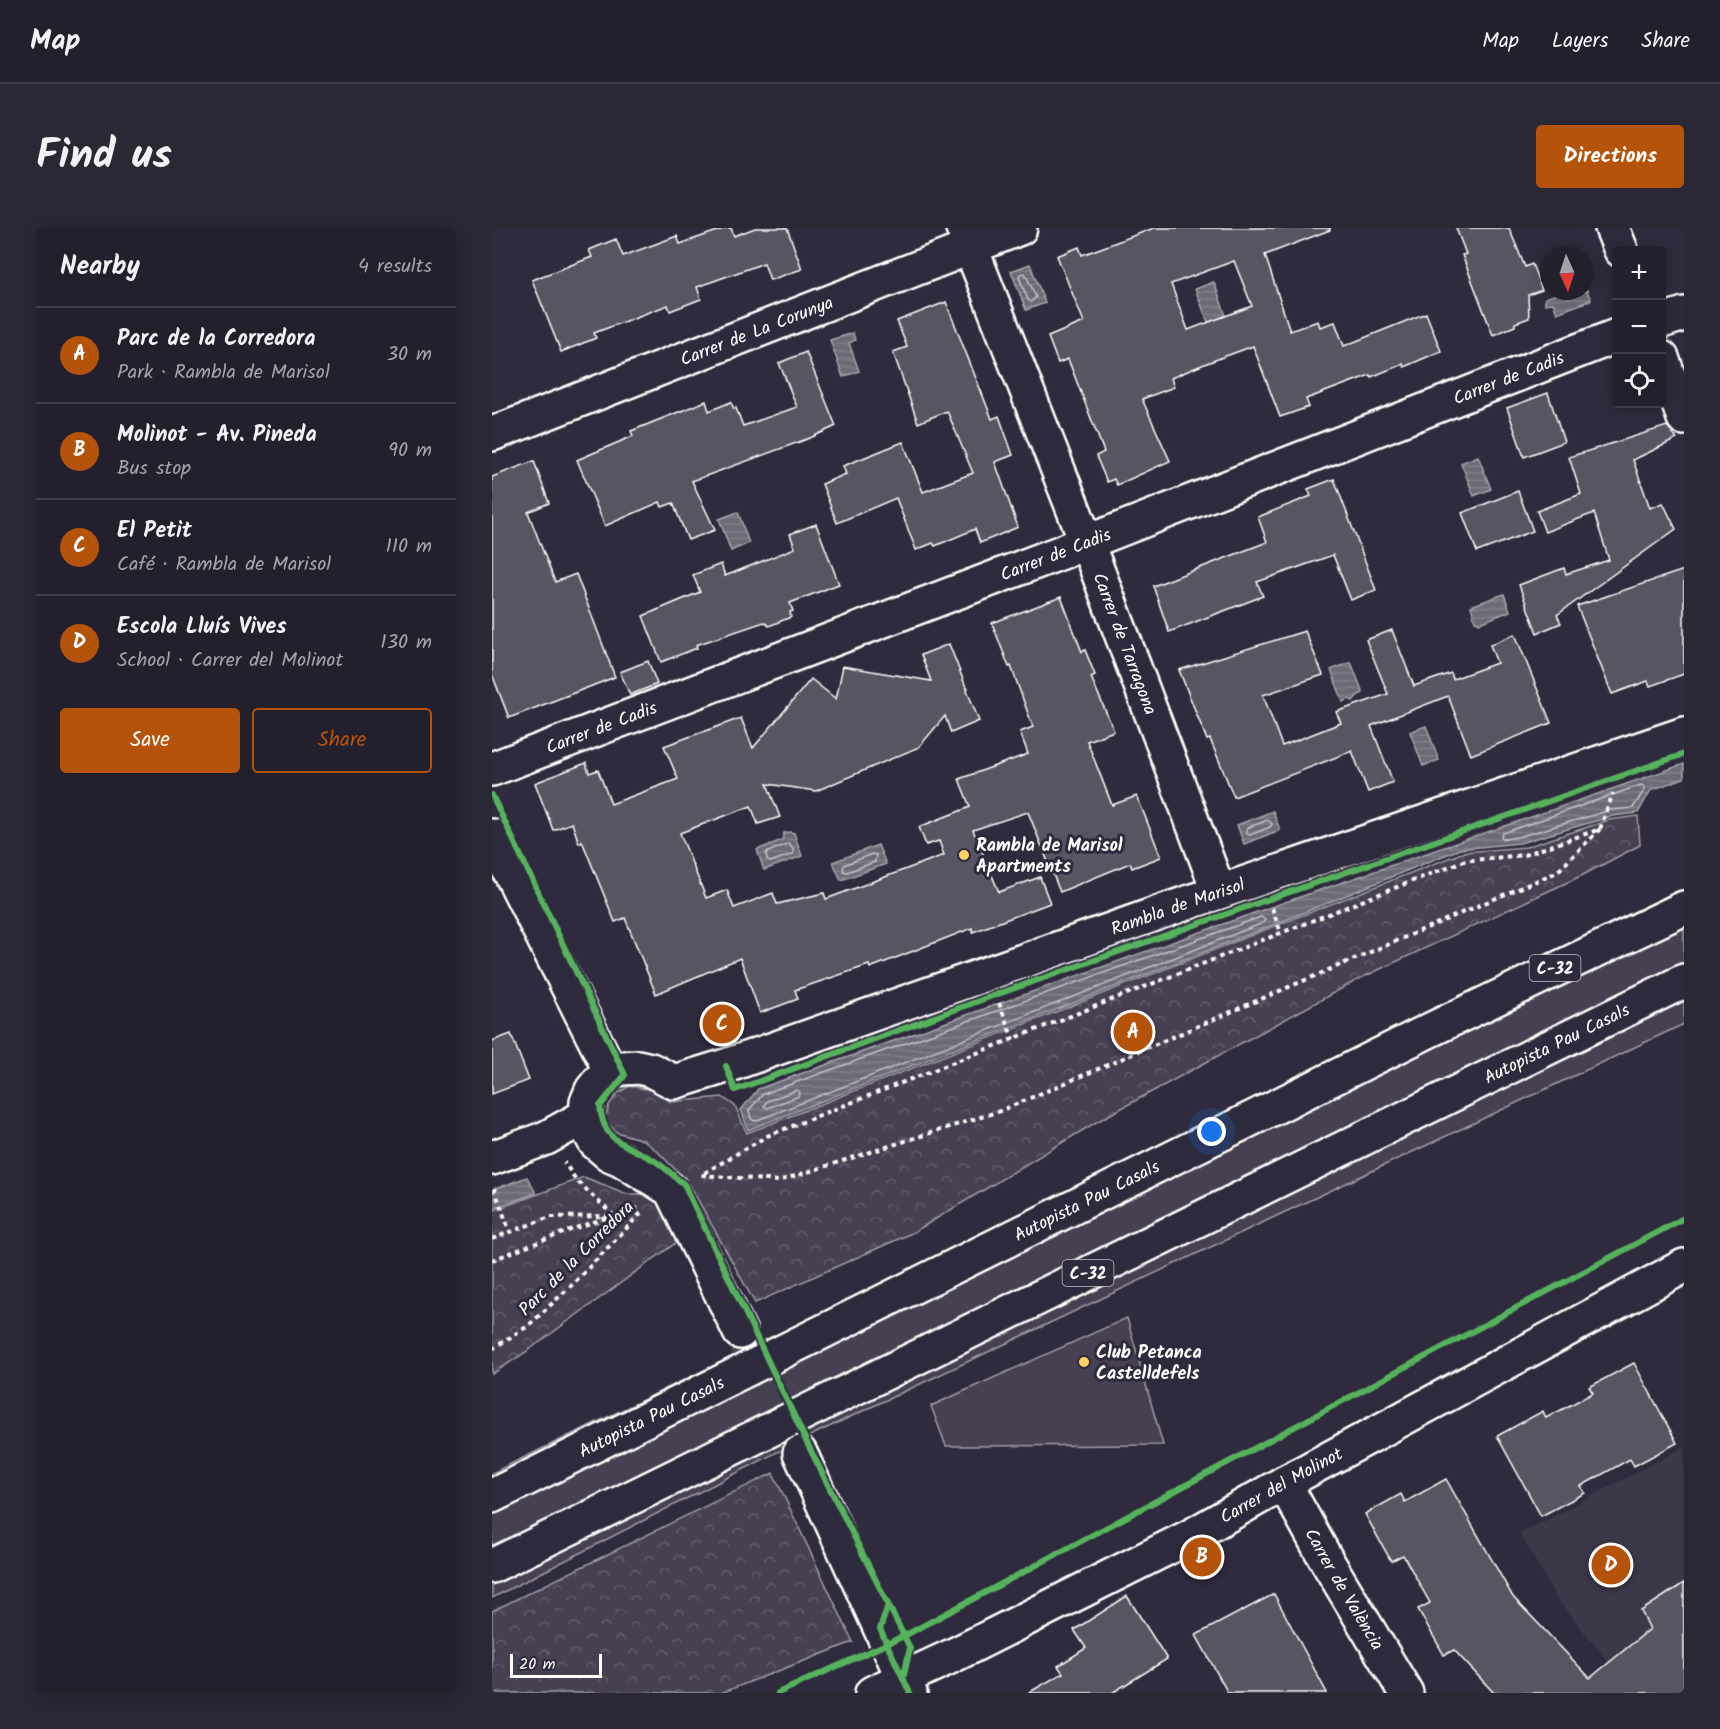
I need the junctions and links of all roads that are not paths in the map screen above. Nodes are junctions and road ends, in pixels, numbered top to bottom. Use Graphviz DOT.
graph roads {
  1 [pos="1020,228"];
  2 [pos="1612,228"];
  3 [pos="967,238"];
  4 [pos="1619,246"];
  5 [pos="1684,314"];
  6 [pos="1666,320"];
  7 [pos="1612,338"];
  8 [pos="1666,369"];
  9 [pos="1684,418"];
  10 [pos="492,434"];
  11 [pos="1086,542"];
  12 [pos="1684,734"];
  13 [pos="492,769"];
  14 [pos="492,836"];
  15 [pos="1684,890"];
  16 [pos="1219,892"];
  17 [pos="1684,908"];
  18 [pos="1684,981"];
  19 [pos="1428,1031"];
  20 [pos="611,1071"];
  21 [pos="586,1116"];
  22 [pos="492,1158"];
  23 [pos="1684,1266"];
  24 [pos="740,1332"];
  25 [pos="800,1453"];
  26 [pos="1284,1483"];
  27 [pos="492,1496"];
  28 [pos="492,1566"];
  29 [pos="907,1686"];
  30 [pos="872,1693"];
  31 [pos="1406,1693"];
  1 -- 3 [label="main road, Carrer de La Corunya"];
  2 -- 4 [label="main road"];
  3 -- 10 [label="main road, Carrer de La Corunya"];
  3 -- 11 [label="main road, Carrer de Tarragona"];
  5 -- 6 [label="main road"];
  7 -- 11 [label="main road, Carrer de Cadis"];
  8 -- 9 [label="main road"];
  11 -- 13 [label="main road, Carrer de Cadis"];
  11 -- 16 [label="main road, Carrer de Tarragona"];
  12 -- 16 [label="main road, Rambla de Marisol"];
  14 -- 20 [label="main road"];
  15 -- 19 [label="main road"];
  16 -- 20 [label="main road, Rambla de Marisol"];
  17 -- 19 [label="main road, Autopista Pau Casals / C-32"];
  18 -- 28 [label="main road, Autopista Pau Casals / C-32"];
  19 -- 27 [label="main road, Autopista Pau Casals / C-32"];
  20 -- 21 [label="main road"];
  21 -- 22 [label="main road"];
  21 -- 24 [label="main road"];
  23 -- 26 [label="main road, Carrer del Molinot"];
  25 -- 29 [label="main road"];
  26 -- 29 [label="main road, Carrer del Molinot"];
  26 -- 31 [label="main road, Carrer de València"];
  29 -- 30 [label="main road, Carrer del Molinot"];
}
